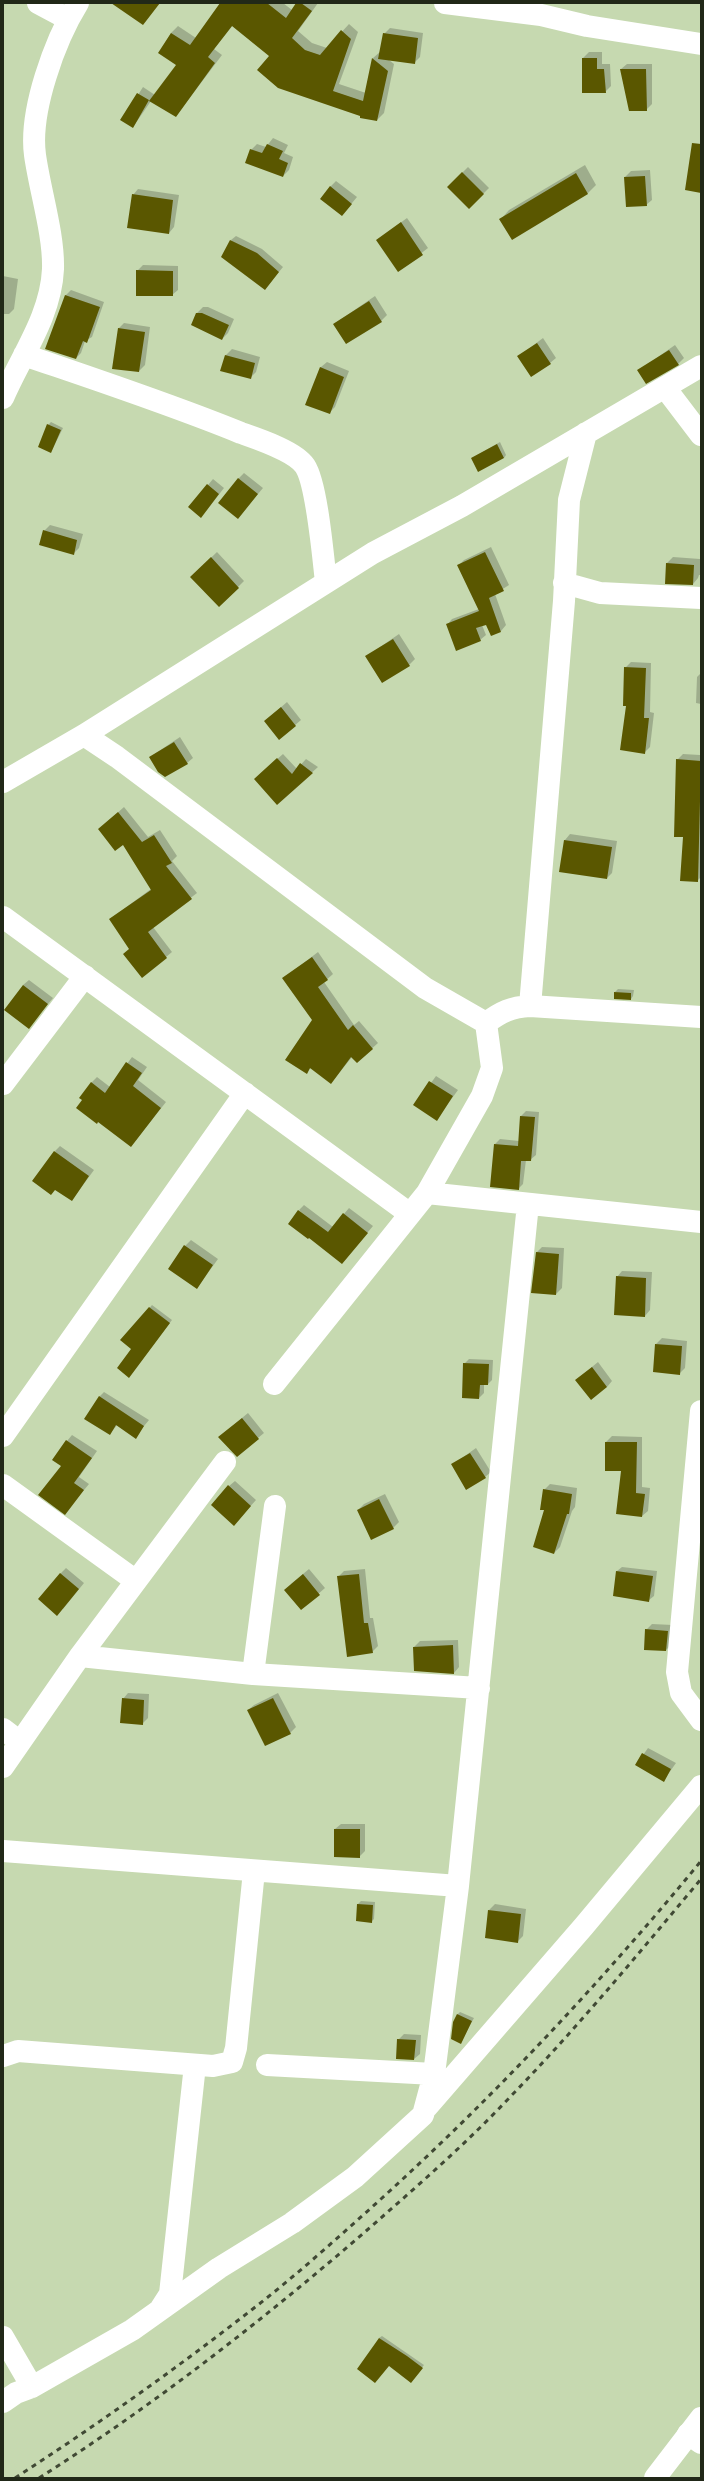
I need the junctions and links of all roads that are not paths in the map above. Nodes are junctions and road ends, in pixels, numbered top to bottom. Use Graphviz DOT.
graph roads {
  1 [pos="38,3"];
  2 [pos="445,3"];
  3 [pos="73,11"];
  4 [pos="562,11"];
  5 [pos="701,44"];
  6 [pos="24,356"];
  7 [pos="701,366"];
  8 [pos="666,389"];
  9 [pos="3,398"];
  10 [pos="586,433"];
  11 [pos="701,435"];
  12 [pos="326,582"];
  13 [pos="564,583"];
  14 [pos="600,593"];
  15 [pos="701,598"];
  16 [pos="563,618"];
  17 [pos="111,718"];
  18 [pos="84,735"];
  19 [pos="113,755"];
  20 [pos="3,782"];
  21 [pos="3,917"];
  22 [pos="85,976"];
  23 [pos="530,1006"];
  24 [pos="701,1016"];
  25 [pos="486,1022"];
  26 [pos="3,1084"];
  27 [pos="245,1094"];
  28 [pos="427,1194"];
  29 [pos="528,1204"];
  30 [pos="410,1214"];
  31 [pos="701,1222"];
  32 [pos="274,1384"];
  33 [pos="701,1411"];
  34 [pos="3,1436"];
  35 [pos="225,1462"];
  36 [pos="3,1485"];
  37 [pos="697,1494"];
  38 [pos="275,1506"];
  39 [pos="136,1581"];
  40 [pos="80,1656"];
  41 [pos="253,1674"];
  42 [pos="479,1688"];
  43 [pos="701,1720"];
  44 [pos="11,1735"];
  45 [pos="3,1767"];
  46 [pos="701,1786"];
  47 [pos="3,1851"];
  48 [pos="254,1871"];
  49 [pos="458,1886"];
  50 [pos="3,2056"];
  51 [pos="195,2064"];
  52 [pos="267,2065"];
  53 [pos="434,2074"];
  54 [pos="425,2109"];
  55 [pos="161,2308"];
  56 [pos="3,2337"];
  57 [pos="32,2387"];
  58 [pos="3,2402"];
  59 [pos="697,2432"];
  60 [pos="655,2478"];
  1 -- 3 [label="street"];
  2 -- 4 [label="street"];
  3 -- 6 [label="street"];
  4 -- 5 [label="street"];
  6 -- 9 [label="street"];
  6 -- 12 [label="street"];
  7 -- 8 [label="street"];
  8 -- 10 [label="street"];
  8 -- 11 [label="street"];
  10 -- 12 [label="street"];
  10 -- 13 [label="street"];
  12 -- 17 [label="street"];
  13 -- 14 [label="street"];
  13 -- 16 [label="street"];
  14 -- 15 [label="street"];
  14 -- 16 [label="street"];
  16 -- 23 [label="street"];
  17 -- 18 [label="street"];
  17 -- 19 [label="street"];
  18 -- 19 [label="street"];
  18 -- 20 [label="street"];
  19 -- 25 [label="street"];
  21 -- 22 [label="street"];
  22 -- 26 [label="street"];
  22 -- 27 [label="street"];
  23 -- 24 [label="street"];
  23 -- 25 [label="street"];
  25 -- 28 [label="street"];
  27 -- 30 [label="street"];
  27 -- 34 [label="street"];
  28 -- 29 [label="street"];
  28 -- 30 [label="street"];
  29 -- 31 [label="street"];
  29 -- 42 [label="street"];
  30 -- 32 [label="street"];
  33 -- 37 [label="street"];
  35 -- 39 [label="street"];
  36 -- 39 [label="street"];
  37 -- 43 [label="street"];
  38 -- 41 [label="street"];
  39 -- 40 [label="street"];
  40 -- 41 [label="street"];
  40 -- 44 [label="street"];
  41 -- 42 [label="street"];
  42 -- 49 [label="street"];
  44 -- 45 [label="street"];
  46 -- 54 [label="street"];
  47 -- 48 [label="street"];
  48 -- 49 [label="street"];
  48 -- 51 [label="street"];
  49 -- 53 [label="street"];
  50 -- 51 [label="street"];
  51 -- 55 [label="street"];
  52 -- 53 [label="street"];
  53 -- 54 [label="street"];
  54 -- 55 [label="street"];
  55 -- 57 [label="street"];
  56 -- 57 [label="street"];
  57 -- 58 [label="street"];
  59 -- 60 [label="street"];
}
